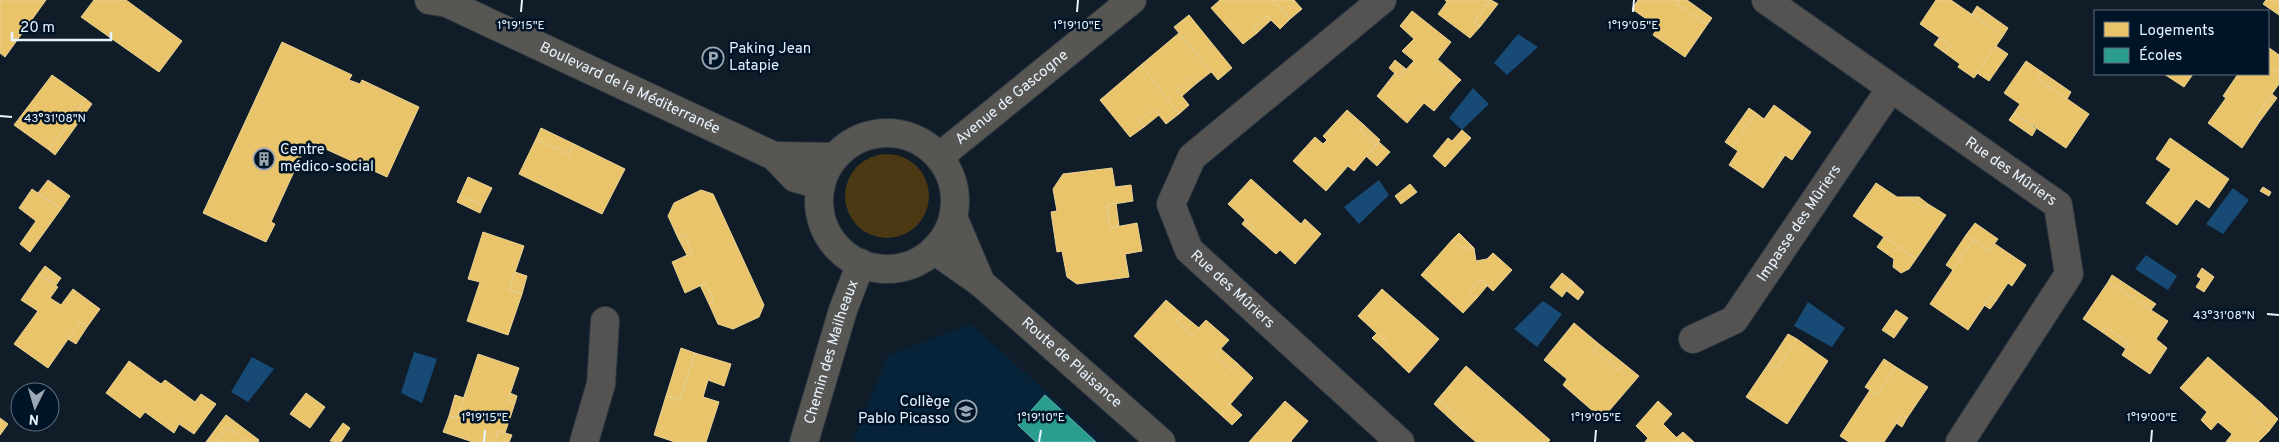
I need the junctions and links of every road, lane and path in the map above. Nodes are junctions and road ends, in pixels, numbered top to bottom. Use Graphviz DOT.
graph roads {
  1 [pos="429,0"];
  2 [pos="1132,0"];
  3 [pos="1382,0"];
  4 [pos="1766,0"];
  5 [pos="1891,88"];
  6 [pos="774,156"];
  7 [pos="835,157"];
  8 [pos="938,157"];
  9 [pos="821,185"];
  10 [pos="953,216"];
  11 [pos="934,250"];
  12 [pos="861,264"];
  13 [pos="981,283"];
  14 [pos="605,321"];
  15 [pos="1693,338"];
  16 [pos="584,442"];
  17 [pos="804,442"];
  18 [pos="1161,442"];
  19 [pos="1400,442"];
  20 [pos="1960,442"];
  1 -- 6 [label="main road, Boulevard de la Méditerranée"];
  2 -- 8 [label="main road, Avenue de Gascogne"];
  3 -- 19 [label="street, Rue des Mûriers"];
  4 -- 5 [label="street, Rue des Mûriers"];
  5 -- 15 [label="street, Impasse des Mûriers"];
  5 -- 20 [label="street, Rue des Mûriers"];
  6 -- 7 [label="main road, Boulevard de la Méditerranée"];
  6 -- 9 [label="main road, Boulevard de la Méditerranée"];
  7 -- 8 [label="main road"];
  7 -- 9 [label="main road"];
  8 -- 10 [label="main road"];
  9 -- 12 [label="main road"];
  10 -- 11 [label="main road"];
  10 -- 13 [label="main road, Route de Plaisance"];
  11 -- 12 [label="main road"];
  11 -- 13 [label="main road, Route de Plaisance"];
  12 -- 17 [label="main road, Chemin des Mailheaux"];
  13 -- 18 [label="main road, Route de Plaisance"];
  14 -- 16 [label="street"];
}
